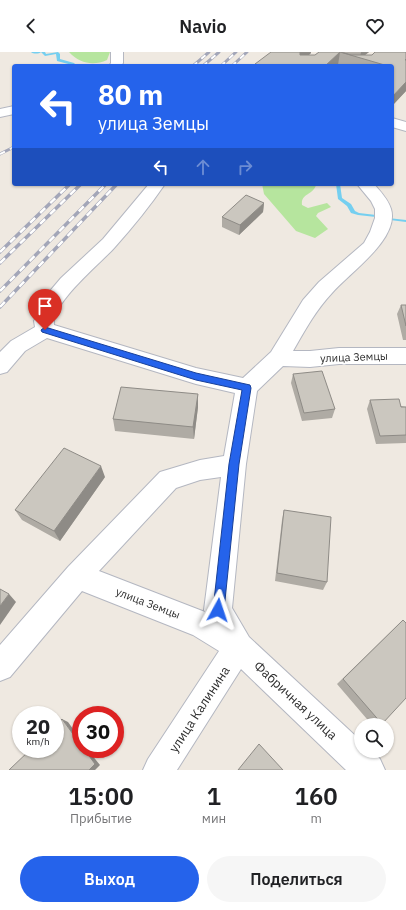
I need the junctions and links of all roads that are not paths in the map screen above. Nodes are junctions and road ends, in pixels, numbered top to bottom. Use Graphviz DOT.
graph roads {
  1 [pos="117,52"];
  2 [pos="116,64"];
  3 [pos="12,110"];
  4 [pos="0,113"];
  5 [pos="394,123"];
  6 [pos="406,127"];
  7 [pos="155,186"];
  8 [pos="367,186"];
  9 [pos="45,330"];
  10 [pos="406,356"];
  11 [pos="278,358"];
  12 [pos="0,366"];
  13 [pos="247,388"];
  14 [pos="234,464"];
  15 [pos="77,576"];
  16 [pos="239,647"];
  17 [pos="0,667"];
  18 [pos="159,770"];
  19 [pos="369,770"];
  1 -- 2 [label="street"];
  3 -- 4 [label="street"];
  5 -- 6 [label="street"];
  7 -- 9 [label="street"];
  8 -- 11 [label="street"];
  9 -- 12 [label="street"];
  9 -- 13 [label="street"];
  10 -- 11 [label="street, улица Земцы"];
  11 -- 13 [label="street"];
  13 -- 14 [label="street"];
  14 -- 15 [label="street"];
  14 -- 16 [label="street"];
  15 -- 16 [label="street, улица Земцы"];
  15 -- 17 [label="street"];
  16 -- 18 [label="street, улица Калинина"];
  16 -- 19 [label="street, Фабричная улица"];
}
